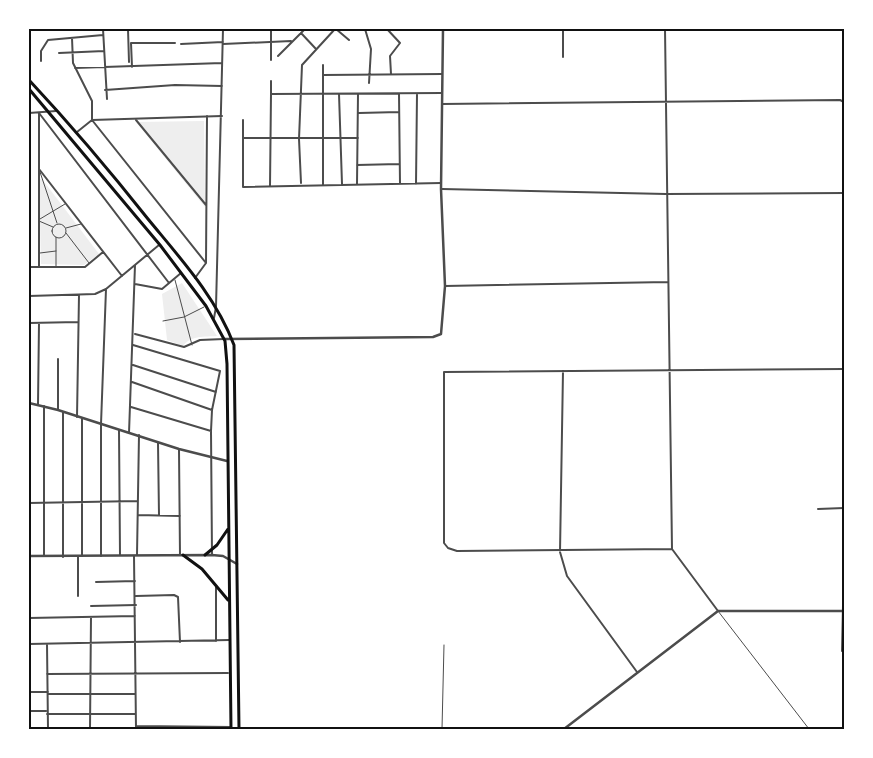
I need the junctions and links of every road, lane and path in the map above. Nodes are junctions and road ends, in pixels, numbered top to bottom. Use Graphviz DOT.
graph roads {
  1 [pos="102,29"];
  2 [pos="128,29"];
  3 [pos="223,29"];
  4 [pos="271,29"];
  5 [pos="305,29"];
  6 [pos="336,29"];
  7 [pos="365,29"];
  8 [pos="387,29"];
  9 [pos="443,29"];
  10 [pos="563,29"];
  11 [pos="666,29"];
  12 [pos="301,33"];
  13 [pos="103,35"];
  14 [pos="72,38"];
  15 [pos="348,40"];
  16 [pos="292,41"];
  17 [pos="271,42"];
  18 [pos="175,43"];
  19 [pos="223,43"];
  20 [pos="181,44"];
  21 [pos="316,49"];
  22 [pos="73,51"];
  23 [pos="104,51"];
  24 [pos="59,53"];
  25 [pos="278,56"];
  26 [pos="563,57"];
  27 [pos="271,60"];
  28 [pos="41,61"];
  29 [pos="129,62"];
  30 [pos="222,63"];
  31 [pos="323,65"];
  32 [pos="105,67"];
  33 [pos="132,67"];
  34 [pos="74,68"];
  35 [pos="370,74"];
  36 [pos="391,74"];
  37 [pos="442,74"];
  38 [pos="323,75"];
  39 [pos="29,80"];
  40 [pos="271,81"];
  41 [pos="369,83"];
  42 [pos="222,86"];
  43 [pos="29,89"];
  44 [pos="105,90"];
  45 [pos="271,94"];
  46 [pos="301,94"];
  47 [pos="322,94"];
  48 [pos="339,94"];
  49 [pos="358,94"];
  50 [pos="399,94"];
  51 [pos="417,94"];
  52 [pos="442,94"];
  53 [pos="107,99"];
  54 [pos="665,102"];
  55 [pos="844,102"];
  56 [pos="442,104"];
  57 [pos="58,111"];
  58 [pos="50,112"];
  59 [pos="399,112"];
  60 [pos="29,113"];
  61 [pos="39,113"];
  62 [pos="358,114"];
  63 [pos="207,116"];
  64 [pos="222,116"];
  65 [pos="92,120"];
  66 [pos="136,120"];
  67 [pos="243,120"];
  68 [pos="77,132"];
  69 [pos="243,138"];
  70 [pos="322,138"];
  71 [pos="341,138"];
  72 [pos="358,138"];
  73 [pos="271,139"];
  74 [pos="299,139"];
  75 [pos="400,164"];
  76 [pos="357,166"];
  77 [pos="39,169"];
  78 [pos="357,184"];
  79 [pos="400,184"];
  80 [pos="416,184"];
  81 [pos="441,184"];
  82 [pos="300,185"];
  83 [pos="323,185"];
  84 [pos="342,185"];
  85 [pos="270,186"];
  86 [pos="441,189"];
  87 [pos="844,193"];
  88 [pos="666,194"];
  89 [pos="65,204"];
  90 [pos="206,205"];
  91 [pos="53,211"];
  92 [pos="38,220"];
  93 [pos="57,224"];
  94 [pos="81,224"];
  95 [pos="53,226"];
  96 [pos="65,228"];
  97 [pos="65,232"];
  98 [pos="56,237"];
  99 [pos="160,245"];
  100 [pos="56,251"];
  101 [pos="103,252"];
  102 [pos="38,254"];
  103 [pos="147,255"];
  104 [pos="206,263"];
  105 [pos="90,264"];
  106 [pos="135,265"];
  107 [pos="29,266"];
  108 [pos="38,266"];
  109 [pos="56,267"];
  110 [pos="181,273"];
  111 [pos="122,276"];
  112 [pos="195,278"];
  113 [pos="174,279"];
  114 [pos="668,282"];
  115 [pos="169,283"];
  116 [pos="134,284"];
  117 [pos="445,286"];
  118 [pos="106,289"];
  119 [pos="79,295"];
  120 [pos="29,296"];
  121 [pos="206,306"];
  122 [pos="216,307"];
  123 [pos="184,317"];
  124 [pos="214,318"];
  125 [pos="163,321"];
  126 [pos="78,322"];
  127 [pos="29,323"];
  128 [pos="39,323"];
  129 [pos="134,334"];
  130 [pos="224,339"];
  131 [pos="232,340"];
  132 [pos="192,345"];
  133 [pos="133,346"];
  134 [pos="58,359"];
  135 [pos="133,364"];
  136 [pos="844,369"];
  137 [pos="668,370"];
  138 [pos="563,371"];
  139 [pos="131,381"];
  140 [pos="216,392"];
  141 [pos="29,403"];
  142 [pos="38,404"];
  143 [pos="44,406"];
  144 [pos="131,406"];
  145 [pos="58,410"];
  146 [pos="212,410"];
  147 [pos="63,412"];
  148 [pos="78,417"];
  149 [pos="82,419"];
  150 [pos="101,424"];
  151 [pos="119,430"];
  152 [pos="211,431"];
  153 [pos="129,433"];
  154 [pos="139,436"];
  155 [pos="158,442"];
  156 [pos="179,449"];
  157 [pos="212,459"];
  158 [pos="228,461"];
  159 [pos="82,502"];
  160 [pos="101,502"];
  161 [pos="138,502"];
  162 [pos="29,503"];
  163 [pos="43,503"];
  164 [pos="63,503"];
  165 [pos="120,503"];
  166 [pos="844,508"];
  167 [pos="818,509"];
  168 [pos="138,515"];
  169 [pos="159,515"];
  170 [pos="180,516"];
  171 [pos="228,529"];
  172 [pos="672,549"];
  173 [pos="212,550"];
  174 [pos="560,552"];
  175 [pos="120,555"];
  176 [pos="181,555"];
  177 [pos="205,555"];
  178 [pos="212,555"];
  179 [pos="29,556"];
  180 [pos="44,556"];
  181 [pos="78,556"];
  182 [pos="82,556"];
  183 [pos="101,556"];
  184 [pos="136,556"];
  185 [pos="63,557"];
  186 [pos="228,558"];
  187 [pos="844,560"];
  188 [pos="238,564"];
  189 [pos="136,580"];
  190 [pos="96,582"];
  191 [pos="216,584"];
  192 [pos="78,596"];
  193 [pos="136,596"];
  194 [pos="229,601"];
  195 [pos="136,605"];
  196 [pos="91,606"];
  197 [pos="718,611"];
  198 [pos="844,611"];
  199 [pos="135,616"];
  200 [pos="91,617"];
  201 [pos="29,618"];
  202 [pos="229,640"];
  203 [pos="216,641"];
  204 [pos="180,642"];
  205 [pos="135,643"];
  206 [pos="29,644"];
  207 [pos="47,644"];
  208 [pos="91,644"];
  209 [pos="444,645"];
  210 [pos="842,651"];
  211 [pos="135,673"];
  212 [pos="638,673"];
  213 [pos="47,674"];
  214 [pos="90,674"];
  215 [pos="228,674"];
  216 [pos="29,692"];
  217 [pos="48,693"];
  218 [pos="135,694"];
  219 [pos="90,695"];
  220 [pos="29,711"];
  221 [pos="47,712"];
  222 [pos="136,714"];
  223 [pos="90,715"];
  224 [pos="136,728"];
  225 [pos="231,728"];
  226 [pos="48,729"];
  227 [pos="90,729"];
  228 [pos="239,729"];
  229 [pos="442,729"];
  230 [pos="564,729"];
  231 [pos="809,729"];
  1 -- 13 [label="street"];
  2 -- 29 [label="street"];
  3 -- 19 [label="street"];
  4 -- 17 [label="street"];
  5 -- 12 [label="street"];
  6 -- 15 [label="street"];
  6 -- 21 [label="street"];
  7 -- 35 [label="street"];
  8 -- 36 [label="street"];
  9 -- 37 [label="street"];
  10 -- 26 [label="street"];
  11 -- 54 [label="street"];
  12 -- 16 [label="street"];
  12 -- 21 [label="street"];
  13 -- 14 [label="street"];
  13 -- 23 [label="street"];
  14 -- 22 [label="street"];
  14 -- 28 [label="street"];
  16 -- 17 [label="street"];
  16 -- 25 [label="street"];
  17 -- 19 [label="street"];
  17 -- 27 [label="street"];
  18 -- 33 [label="street"];
  19 -- 20 [label="street"];
  19 -- 30 [label="street"];
  21 -- 46 [label="street"];
  22 -- 23 [label="street"];
  22 -- 24 [label="street"];
  22 -- 34 [label="street"];
  23 -- 32 [label="street"];
  30 -- 33 [label="street"];
  30 -- 42 [label="street"];
  31 -- 38 [label="street"];
  32 -- 33 [label="street"];
  32 -- 34 [label="street"];
  32 -- 44 [label="street"];
  34 -- 65 [label="street"];
  35 -- 36 [label="street"];
  35 -- 38 [label="street"];
  35 -- 41 [label="street"];
  36 -- 37 [label="street"];
  37 -- 52 [label="street"];
  38 -- 47 [label="street"];
  39 -- 57 [label="main road"];
  40 -- 45 [label="street"];
  42 -- 44 [label="street"];
  42 -- 64 [label="street"];
  43 -- 58 [label="main road"];
  44 -- 53 [label="street"];
  45 -- 46 [label="street"];
  45 -- 73 [label="street"];
  46 -- 47 [label="street"];
  46 -- 74 [label="street"];
  47 -- 48 [label="street"];
  47 -- 70 [label="street"];
  48 -- 49 [label="street"];
  48 -- 71 [label="street"];
  49 -- 50 [label="street"];
  49 -- 62 [label="street"];
  50 -- 51 [label="street"];
  50 -- 59 [label="street"];
  51 -- 52 [label="street"];
  51 -- 80 [label="street"];
  52 -- 56 [label="street"];
  54 -- 55 [label="street"];
  54 -- 56 [label="street"];
  54 -- 88 [label="street"];
  56 -- 81 [label="street"];
  57 -- 58 [label="street"];
  57 -- 68 [label="main road"];
  58 -- 61 [label="street"];
  58 -- 99 [label="main road"];
  59 -- 62 [label="street"];
  59 -- 75 [label="street"];
  60 -- 61 [label="street"];
  61 -- 77 [label="street"];
  61 -- 103 [label="street"];
  62 -- 72 [label="street"];
  63 -- 64 [label="street"];
  63 -- 66 [label="street"];
  63 -- 90 [label="street"];
  64 -- 122 [label="street"];
  65 -- 66 [label="street"];
  65 -- 68 [label="street"];
  65 -- 104 [label="street"];
  66 -- 90 [label="street"];
  67 -- 69 [label="street"];
  68 -- 112 [label="main road"];
  69 -- 73 [label="street"];
  69 -- 85 [label="street"];
  70 -- 71 [label="street"];
  70 -- 74 [label="street"];
  70 -- 83 [label="street"];
  71 -- 72 [label="street"];
  71 -- 84 [label="street"];
  72 -- 76 [label="street"];
  73 -- 74 [label="street"];
  73 -- 85 [label="street"];
  74 -- 82 [label="street"];
  75 -- 76 [label="street"];
  75 -- 79 [label="street"];
  76 -- 78 [label="street"];
  77 -- 89 [label="street"];
  77 -- 91 [label="street"];
  77 -- 92 [label="street"];
  78 -- 79 [label="street"];
  78 -- 84 [label="street"];
  79 -- 80 [label="street"];
  80 -- 81 [label="street"];
  81 -- 86 [label="street"];
  82 -- 83 [label="street"];
  82 -- 85 [label="street"];
  83 -- 84 [label="street"];
  86 -- 88 [label="street"];
  86 -- 117 [label="street"];
  87 -- 88 [label="street"];
  88 -- 114 [label="street"];
  89 -- 91 [label="street"];
  89 -- 94 [label="street"];
  90 -- 104 [label="street"];
  91 -- 92 [label="street"];
  91 -- 93 [label="street"];
  92 -- 95 [label="street"];
  92 -- 102 [label="street"];
  93 -- 95 [label="street"];
  93 -- 96 [label="street"];
  94 -- 96 [label="street"];
  94 -- 101 [label="street"];
  95 -- 98 [label="street"];
  96 -- 97 [label="street"];
  97 -- 98 [label="street"];
  97 -- 105 [label="street"];
  98 -- 100 [label="street"];
  99 -- 103 [label="street"];
  99 -- 110 [label="main road"];
  100 -- 102 [label="street"];
  100 -- 109 [label="street"];
  101 -- 105 [label="street"];
  101 -- 111 [label="street"];
  102 -- 108 [label="street"];
  103 -- 106 [label="street"];
  103 -- 115 [label="street"];
  104 -- 112 [label="street"];
  105 -- 109 [label="street"];
  106 -- 111 [label="street"];
  106 -- 116 [label="street"];
  107 -- 108 [label="street"];
  108 -- 109 [label="street"];
  110 -- 113 [label="street"];
  110 -- 121 [label="main road"];
  111 -- 118 [label="street"];
  112 -- 122 [label="main road"];
  113 -- 115 [label="street"];
  113 -- 123 [label="street"];
  114 -- 117 [label="street"];
  114 -- 137 [label="street"];
  115 -- 116 [label="street"];
  116 -- 129 [label="street"];
  117 -- 131 [label="street"];
  118 -- 119 [label="street"];
  118 -- 150 [label="street"];
  119 -- 120 [label="street"];
  119 -- 126 [label="street"];
  121 -- 123 [label="street"];
  121 -- 124 [label="main road"];
  122 -- 124 [label="street"];
  122 -- 131 [label="main road"];
  123 -- 125 [label="street"];
  123 -- 132 [label="street"];
  124 -- 130 [label="main road"];
  126 -- 128 [label="street"];
  126 -- 148 [label="street"];
  127 -- 128 [label="street"];
  128 -- 142 [label="street"];
  129 -- 132 [label="street"];
  129 -- 133 [label="street"];
  130 -- 131 [label="street"];
  130 -- 132 [label="street"];
  130 -- 158 [label="main road"];
  131 -- 188 [label="main road"];
  133 -- 135 [label="street"];
  133 -- 140 [label="street"];
  134 -- 145 [label="street"];
  135 -- 139 [label="street"];
  135 -- 140 [label="street"];
  136 -- 137 [label="street"];
  137 -- 138 [label="street"];
  137 -- 172 [label="street"];
  138 -- 174 [label="street"];
  138 -- 174 [label="street"];
  139 -- 144 [label="street"];
  139 -- 146 [label="street"];
  140 -- 146 [label="street"];
  141 -- 142 [label="street"];
  142 -- 143 [label="street"];
  143 -- 145 [label="street"];
  143 -- 163 [label="street"];
  144 -- 152 [label="street"];
  144 -- 153 [label="street"];
  145 -- 147 [label="street"];
  146 -- 152 [label="street"];
  147 -- 148 [label="street"];
  147 -- 164 [label="street"];
  148 -- 149 [label="street"];
  149 -- 150 [label="street"];
  149 -- 159 [label="street"];
  150 -- 151 [label="street"];
  150 -- 160 [label="street"];
  151 -- 153 [label="street"];
  151 -- 165 [label="street"];
  152 -- 157 [label="street"];
  153 -- 154 [label="street"];
  154 -- 155 [label="street"];
  154 -- 161 [label="street"];
  155 -- 156 [label="street"];
  155 -- 169 [label="street"];
  156 -- 157 [label="street"];
  156 -- 170 [label="street"];
  157 -- 158 [label="street"];
  157 -- 173 [label="street"];
  158 -- 171 [label="main road"];
  159 -- 160 [label="street"];
  159 -- 164 [label="street"];
  159 -- 182 [label="street"];
  160 -- 165 [label="street"];
  160 -- 183 [label="street"];
  161 -- 165 [label="street"];
  161 -- 168 [label="street"];
  162 -- 163 [label="street"];
  163 -- 164 [label="street"];
  163 -- 180 [label="street"];
  164 -- 185 [label="street"];
  165 -- 175 [label="street"];
  166 -- 167 [label="street"];
  168 -- 169 [label="street"];
  168 -- 184 [label="street"];
  169 -- 170 [label="street"];
  170 -- 176 [label="street"];
  171 -- 173 [label="main road"];
  171 -- 186 [label="main road"];
  172 -- 174 [label="street"];
  172 -- 197 [label="street"];
  173 -- 177 [label="main road"];
  173 -- 178 [label="street"];
  174 -- 212 [label="street"];
  175 -- 183 [label="street"];
  175 -- 184 [label="street"];
  176 -- 177 [label="street"];
  176 -- 184 [label="street"];
  176 -- 191 [label="main road"];
  177 -- 178 [label="street"];
  178 -- 186 [label="street"];
  179 -- 180 [label="street"];
  180 -- 185 [label="street"];
  181 -- 182 [label="street"];
  181 -- 185 [label="street"];
  181 -- 192 [label="street"];
  182 -- 183 [label="street"];
  184 -- 189 [label="street"];
  186 -- 188 [label="street"];
  186 -- 194 [label="main road"];
  187 -- 198 [label="street"];
  188 -- 228 [label="main road"];
  189 -- 190 [label="street"];
  189 -- 193 [label="street"];
  191 -- 194 [label="main road"];
  191 -- 203 [label="street"];
  193 -- 195 [label="street"];
  193 -- 204 [label="street"];
  194 -- 202 [label="main road"];
  195 -- 196 [label="street"];
  195 -- 199 [label="street"];
  197 -- 198 [label="street"];
  197 -- 212 [label="street"];
  197 -- 231 [label="street"];
  198 -- 210 [label="street"];
  199 -- 200 [label="street"];
  199 -- 205 [label="street"];
  200 -- 201 [label="street"];
  200 -- 208 [label="street"];
  202 -- 203 [label="street"];
  202 -- 215 [label="main road"];
  203 -- 204 [label="street"];
  204 -- 205 [label="street"];
  205 -- 208 [label="street"];
  205 -- 211 [label="street"];
  206 -- 207 [label="street"];
  207 -- 208 [label="street"];
  207 -- 213 [label="street"];
  208 -- 214 [label="street"];
  209 -- 229 [label="street"];
  211 -- 214 [label="street"];
  211 -- 215 [label="street"];
  211 -- 218 [label="street"];
  212 -- 230 [label="street"];
  213 -- 214 [label="street"];
  213 -- 217 [label="street"];
  214 -- 219 [label="street"];
  215 -- 225 [label="main road"];
  216 -- 217 [label="street"];
  217 -- 219 [label="street"];
  217 -- 221 [label="street"];
  218 -- 219 [label="street"];
  218 -- 222 [label="street"];
  219 -- 223 [label="street"];
  220 -- 221 [label="street"];
  221 -- 223 [label="street"];
  221 -- 226 [label="street"];
  222 -- 223 [label="street"];
  222 -- 224 [label="street"];
  223 -- 227 [label="street"];
  224 -- 225 [label="street"];
}
